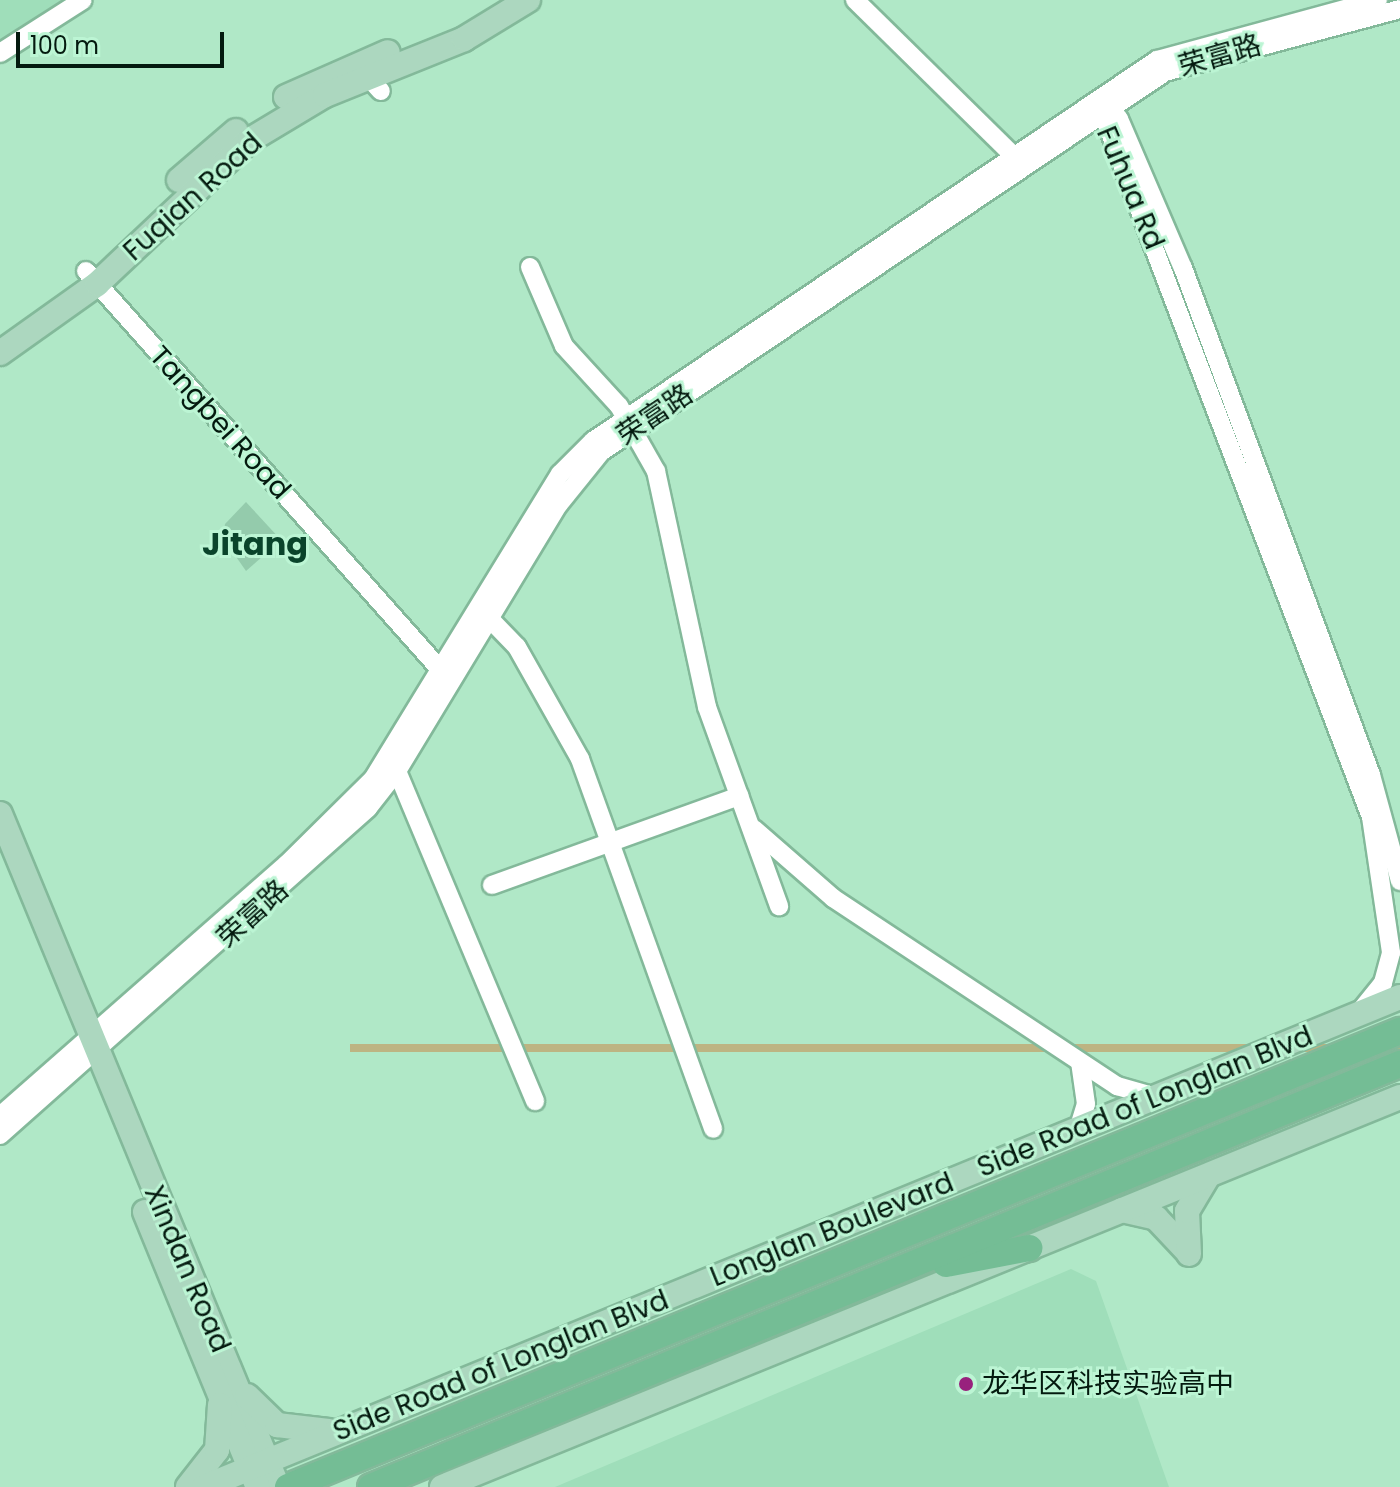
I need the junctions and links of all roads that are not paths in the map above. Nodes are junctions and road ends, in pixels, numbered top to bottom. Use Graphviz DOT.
graph roads {
  1 [pos="83,0"];
  2 [pos="498,0"];
  3 [pos="528,0"];
  4 [pos="855,0"];
  5 [pos="1378,0"];
  6 [pos="1400,9"];
  7 [pos="0,53"];
  8 [pos="368,77"];
  9 [pos="1103,107"];
  10 [pos="1014,156"];
  11 [pos="530,267"];
  12 [pos="91,278"];
  13 [pos="0,334"];
  14 [pos="0,353"];
  15 [pos="630,424"];
  16 [pos="489,618"];
  17 [pos="446,676"];
  18 [pos="397,771"];
  19 [pos="739,796"];
  20 [pos="0,814"];
  21 [pos="749,825"];
  22 [pos="610,843"];
  23 [pos="0,858"];
  24 [pos="1400,881"];
  25 [pos="492,885"];
  26 [pos="779,906"];
  27 [pos="1400,997"];
  28 [pos="1351,1018"];
  29 [pos="1400,1031"];
  30 [pos="86,1051"];
  31 [pos="1080,1062"];
  32 [pos="1400,1064"];
  33 [pos="1158,1097"];
  34 [pos="1400,1097"];
  35 [pos="535,1101"];
  36 [pos="1400,1108"];
  37 [pos="1357,1114"];
  38 [pos="0,1116"];
  39 [pos="713,1129"];
  40 [pos="1078,1130"];
  41 [pos="0,1135"];
  42 [pos="1209,1175"];
  43 [pos="1121,1210"];
  44 [pos="1029,1248"];
  45 [pos="891,1274"];
  46 [pos="223,1379"];
  47 [pos="351,1427"];
  48 [pos="259,1472"];
  49 [pos="188,1487"];
  50 [pos="204,1487"];
  51 [pos="278,1487"];
  52 [pos="288,1487"];
  53 [pos="371,1487"];
  54 [pos="442,1487"];
  1 -- 7 [label="street"];
  2 -- 8 [label="main road, Fuqian Road"];
  3 -- 8 [label="main road, Fuqian Road"];
  4 -- 10 [label="street"];
  5 -- 9 [label="street, 荣富路"];
  6 -- 9 [label="street, 荣富路"];
  8 -- 12 [label="main road, Fuqian Road"];
  9 -- 10 [label="street, 荣富路"];
  9 -- 15 [label="street, 荣富路"];
  9 -- 24 [label="street, Fuhua Rd"];
  9 -- 28 [label="street, Fuhua Rd"];
  10 -- 15 [label="street, 荣富路"];
  11 -- 15 [label="street"];
  12 -- 13 [label="main road, Fuqian Road"];
  12 -- 14 [label="main road, Fuqian Road"];
  12 -- 17 [label="street, Tangbei Road"];
  15 -- 16 [label="street, 荣富路"];
  15 -- 17 [label="street, 荣富路"];
  15 -- 19 [label="street"];
  16 -- 17 [label="street, 荣富路"];
  16 -- 22 [label="street"];
  17 -- 18 [label="street, 荣富路"];
  17 -- 30 [label="street, 荣富路"];
  18 -- 30 [label="street, 荣富路"];
  18 -- 35 [label="street"];
  19 -- 21 [label="street"];
  19 -- 22 [label="street"];
  20 -- 30 [label="main road, Xindan Road"];
  21 -- 26 [label="street"];
  21 -- 31 [label="street"];
  22 -- 25 [label="street"];
  22 -- 39 [label="street"];
  23 -- 30 [label="main road, Xindan Road"];
  27 -- 28 [label="main road, Side Road of Longlan Blvd"];
  28 -- 33 [label="main road, Side Road of Longlan Blvd"];
  29 -- 52 [label="highway, Longlan Boulevard"];
  30 -- 38 [label="street"];
  30 -- 41 [label="street"];
  30 -- 46 [label="main road, Xindan Road"];
  31 -- 33 [label="street"];
  31 -- 40 [label="street"];
  32 -- 45 [label="highway"];
  33 -- 40 [label="main road, Side Road of Longlan Blvd"];
  34 -- 37 [label="main road"];
  36 -- 37 [label="street"];
  37 -- 42 [label="main road"];
  40 -- 47 [label="main road, Side Road of Longlan Blvd"];
  42 -- 43 [label="main road"];
  42 -- 43 [label="main road"];
  43 -- 44 [label="main road"];
  44 -- 45 [label="highway"];
  44 -- 54 [label="main road"];
  45 -- 53 [label="highway"];
  46 -- 47 [label="main road"];
  46 -- 48 [label="main road, Xindan Road"];
  46 -- 49 [label="main road"];
  47 -- 48 [label="main road, Side Road of Longlan Blvd"];
  48 -- 50 [label="main road, Side Road of Longlan Blvd"];
  48 -- 51 [label="main road, Xindan Road"];
}
